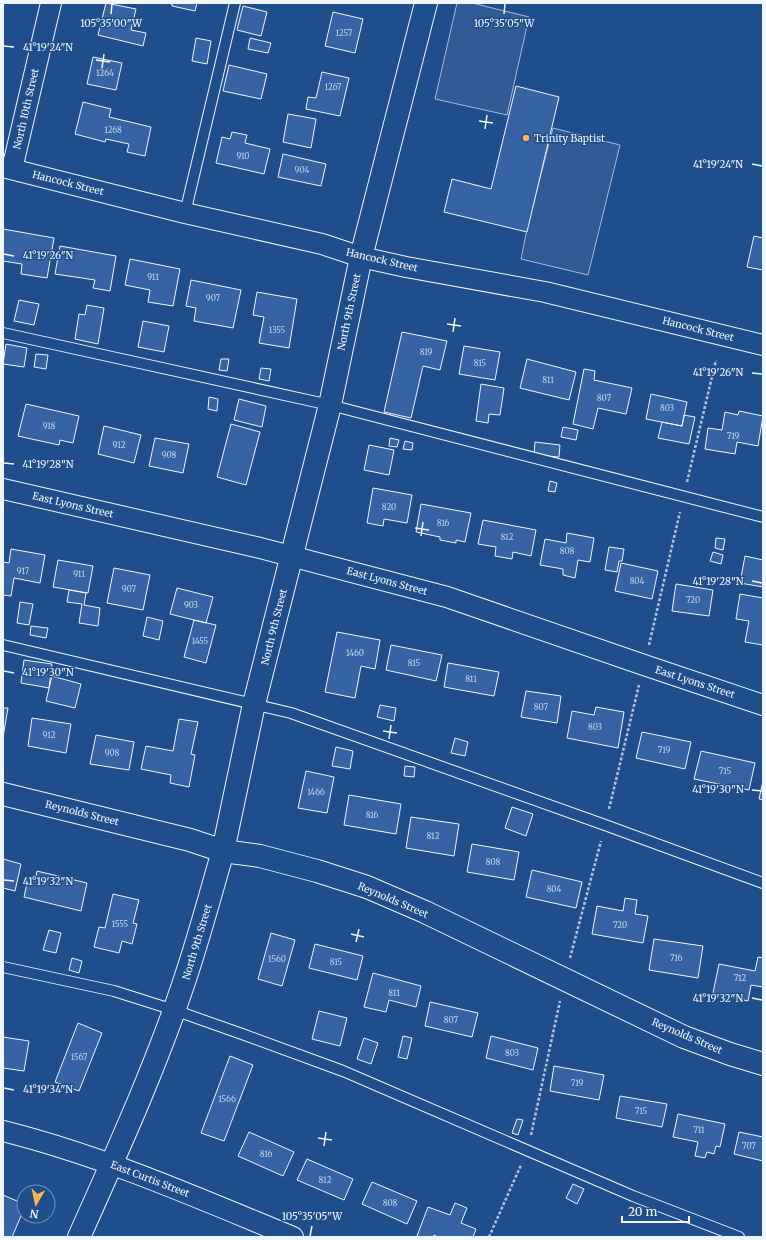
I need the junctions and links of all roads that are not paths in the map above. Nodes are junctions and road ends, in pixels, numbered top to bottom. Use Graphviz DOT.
graph roads {
  1 [pos="51,3"];
  2 [pos="235,3"];
  3 [pos="426,3"];
  4 [pos="8,168"];
  5 [pos="185,213"];
  6 [pos="360,257"];
  7 [pos="3,333"];
  8 [pos="763,345"];
  9 [pos="330,405"];
  10 [pos="3,489"];
  11 [pos="763,517"];
  12 [pos="292,557"];
  13 [pos="3,645"];
  14 [pos="254,704"];
  15 [pos="763,705"];
  16 [pos="3,794"];
  17 [pos="223,851"];
  18 [pos="763,883"];
  19 [pos="3,967"];
  20 [pos="174,1010"];
  21 [pos="763,1064"];
  22 [pos="3,1131"];
  23 [pos="112,1164"];
  24 [pos="78,1237"];
  25 [pos="293,1237"];
  26 [pos="740,1237"];
  1 -- 4 [label="street, North 10th Street"];
  2 -- 5 [label="lane"];
  3 -- 6 [label="main road, North 9th Street"];
  4 -- 5 [label="street, Hancock Street"];
  5 -- 6 [label="street, Hancock Street"];
  6 -- 8 [label="street, Hancock Street"];
  6 -- 9 [label="main road, North 9th Street"];
  7 -- 9 [label="lane"];
  9 -- 11 [label="lane"];
  9 -- 12 [label="main road, North 9th Street"];
  10 -- 12 [label="street, East Lyons Street"];
  12 -- 14 [label="main road, North 9th Street"];
  12 -- 15 [label="street, East Lyons Street"];
  13 -- 14 [label="lane"];
  14 -- 17 [label="main road, North 9th Street"];
  14 -- 18 [label="lane"];
  16 -- 17 [label="main road, Reynolds Street"];
  17 -- 20 [label="main road, North 9th Street"];
  17 -- 21 [label="main road, Reynolds Street"];
  19 -- 20 [label="lane"];
  20 -- 23 [label="main road, North 9th Street"];
  20 -- 26 [label="lane"];
  22 -- 23 [label="street, East Curtis Street"];
  23 -- 24 [label="main road, North 9th Street"];
  23 -- 25 [label="street, East Curtis Street"];
}
